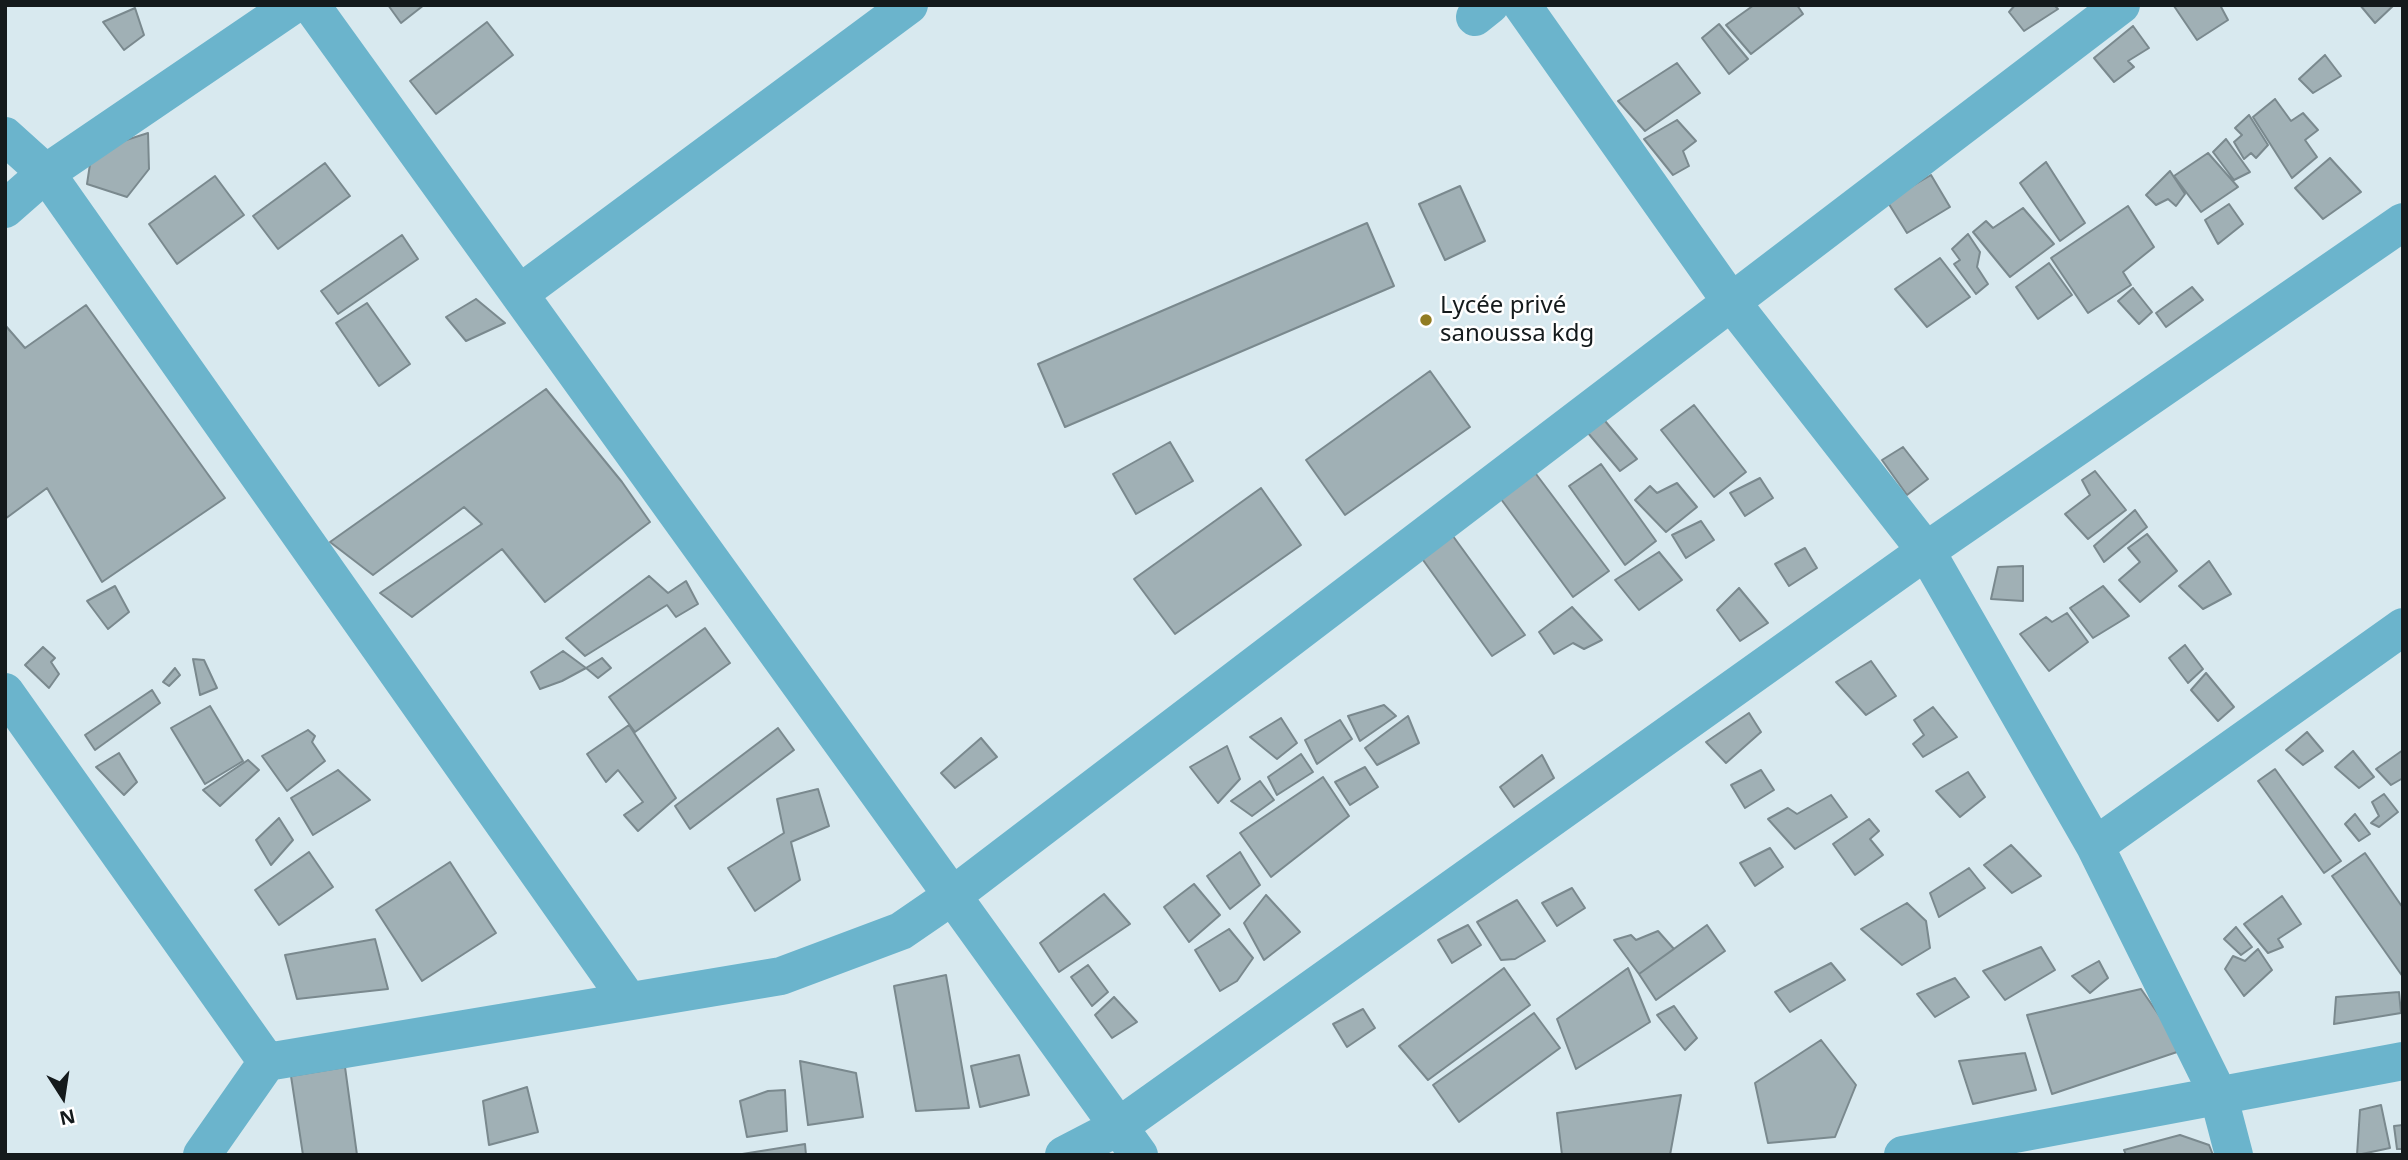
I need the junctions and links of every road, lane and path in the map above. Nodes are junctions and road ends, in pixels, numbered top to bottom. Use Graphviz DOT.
graph roads {
  1 [pos="293,5"];
  2 [pos="310,5"];
  3 [pos="909,5"];
  4 [pos="1522,5"];
  5 [pos="2121,5"];
  6 [pos="5,136"];
  7 [pos="46,173"];
  8 [pos="5,209"];
  9 [pos="2403,222"];
  10 [pos="519,294"];
  11 [pos="1732,303"];
  12 [pos="1926,551"];
  13 [pos="2403,627"];
  14 [pos="5,692"];
  15 [pos="2095,846"];
  16 [pos="951,896"];
  17 [pos="628,1000"];
  18 [pos="2403,1061"];
  19 [pos="267,1062"];
  20 [pos="2218,1094"];
  21 [pos="1129,1141"];
  22 [pos="202,1155"];
  23 [pos="1065,1155"];
  24 [pos="1903,1155"];
  25 [pos="2234,1155"];
  1 -- 7 [label="street"];
  2 -- 10 [label="street"];
  3 -- 10 [label="street"];
  4 -- 11 [label="street"];
  5 -- 11 [label="street"];
  6 -- 7 [label="street"];
  7 -- 8 [label="street"];
  7 -- 17 [label="street"];
  9 -- 12 [label="street"];
  10 -- 16 [label="street"];
  11 -- 12 [label="street"];
  11 -- 16 [label="street"];
  12 -- 15 [label="street"];
  12 -- 21 [label="street"];
  13 -- 15 [label="street"];
  14 -- 19 [label="street"];
  15 -- 20 [label="street"];
  16 -- 17 [label="street"];
  16 -- 21 [label="street"];
  17 -- 19 [label="street"];
  18 -- 20 [label="street"];
  19 -- 22 [label="street"];
  20 -- 24 [label="street"];
  20 -- 25 [label="street"];
  21 -- 23 [label="street"];
}
